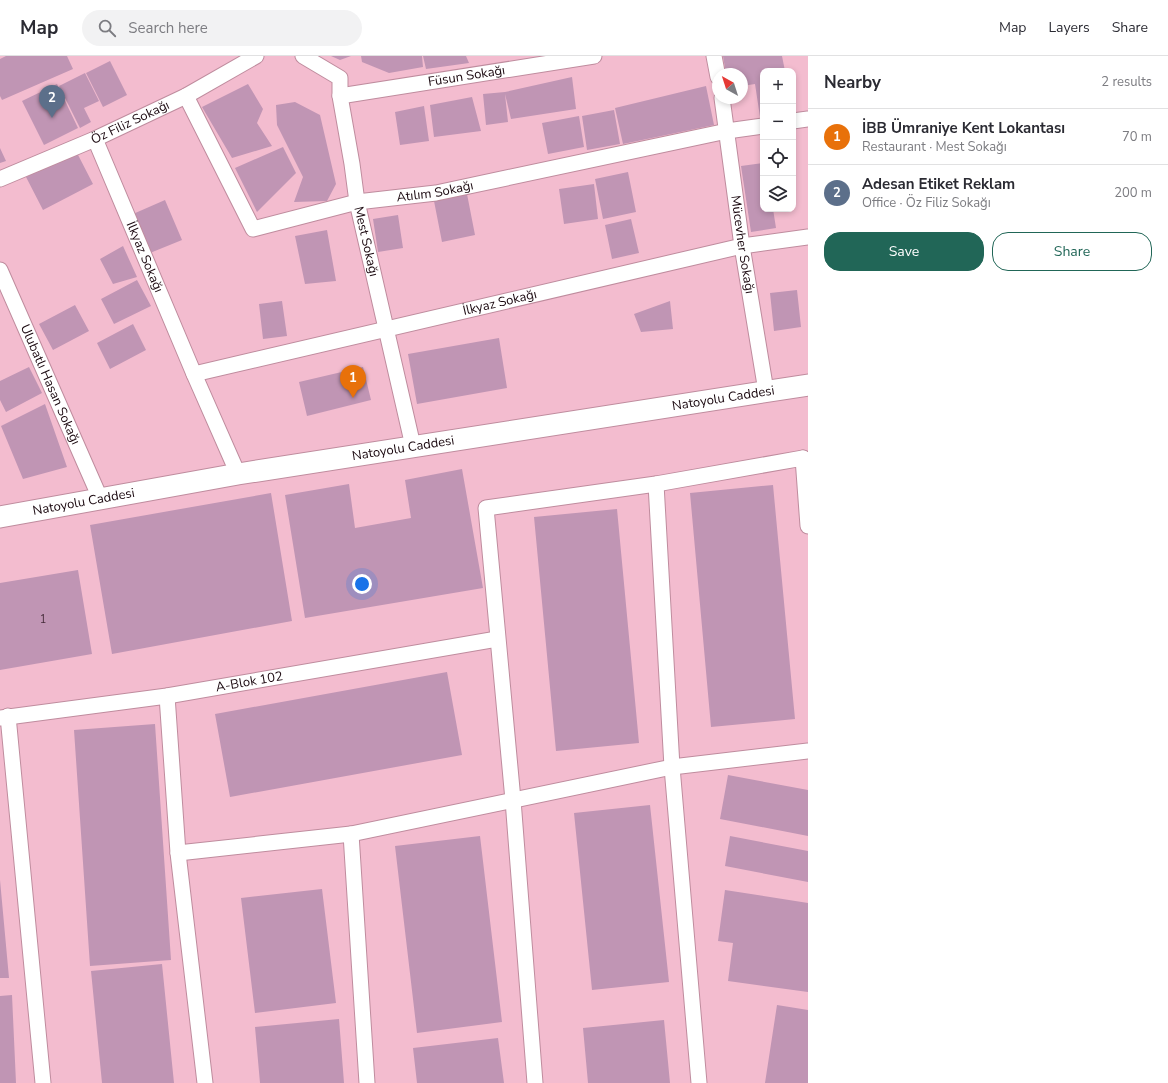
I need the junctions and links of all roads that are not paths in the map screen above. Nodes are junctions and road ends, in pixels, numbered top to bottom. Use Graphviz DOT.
graph roads {
  1 [pos="256,56"];
  2 [pos="302,56"];
  3 [pos="594,56"];
  4 [pos="714,56"];
  5 [pos="716,68"];
  6 [pos="186,96"];
  7 [pos="340,96"];
  8 [pos="723,104"];
  9 [pos="808,119"];
  10 [pos="796,121"];
  11 [pos="760,126"];
  12 [pos="727,131"];
  13 [pos="95,139"];
  14 [pos="0,179"];
  15 [pos="357,202"];
  16 [pos="808,237"];
  17 [pos="742,246"];
  18 [pos="0,270"];
  19 [pos="387,330"];
  20 [pos="194,374"];
  21 [pos="808,385"];
  22 [pos="766,391"];
  23 [pos="413,446"];
  24 [pos="805,461"];
  25 [pos="238,474"];
  26 [pos="656,484"];
  27 [pos="100,498"];
  28 [pos="0,517"];
  29 [pos="808,526"];
  30 [pos="497,639"];
  31 [pos="167,696"];
  32 [pos="4,717"];
  33 [pos="808,751"];
  34 [pos="672,767"];
  35 [pos="513,800"];
  36 [pos="351,834"];
  37 [pos="178,853"];
  38 [pos="43,1083"];
  39 [pos="205,1083"];
  40 [pos="367,1083"];
  41 [pos="535,1083"];
  42 [pos="699,1083"];
  1 -- 6 [label="street, Öz Filiz Sokağı"];
  2 -- 7 [label="street, Mest Sokağı"];
  3 -- 7 [label="street, Füsun Sokağı"];
  4 -- 5 [label="street"];
  6 -- 13 [label="street, Öz Filiz Sokağı"];
  6 -- 15 [label="street, Atılım Sokağı"];
  7 -- 15 [label="street, Mest Sokağı"];
  8 -- 12 [label="street, Mücevher Sokağı"];
  9 -- 10 [label="street"];
  11 -- 12 [label="street, Atılım Sokağı"];
  12 -- 15 [label="street, Atılım Sokağı"];
  12 -- 17 [label="street, Mücevher Sokağı"];
  13 -- 14 [label="street, Öz Filiz Sokağı"];
  13 -- 20 [label="street, İlkyaz Sokağı"];
  15 -- 19 [label="street, Mest Sokağı"];
  16 -- 17 [label="street, İlkyaz Sokağı"];
  17 -- 19 [label="street, İlkyaz Sokağı"];
  17 -- 22 [label="street, Mücevher Sokağı"];
  18 -- 27 [label="street, Ulubatlı Hasan Sokağı"];
  19 -- 20 [label="street, İlkyaz Sokağı"];
  19 -- 23 [label="street, Mest Sokağı"];
  20 -- 25 [label="street, İlkyaz Sokağı"];
  21 -- 22 [label="main road, Natoyolu Caddesi"];
  22 -- 23 [label="main road, Natoyolu Caddesi"];
  23 -- 25 [label="main road, Natoyolu Caddesi"];
  24 -- 26 [label="street"];
  24 -- 29 [label="street"];
  25 -- 27 [label="main road, Natoyolu Caddesi"];
  26 -- 30 [label="street"];
  26 -- 34 [label="street"];
  27 -- 28 [label="main road, Natoyolu Caddesi"];
  30 -- 31 [label="street, A-Blok 102"];
  30 -- 35 [label="street"];
  31 -- 32 [label="street, A-Blok 102"];
  31 -- 37 [label="street"];
  32 -- 38 [label="street"];
  33 -- 34 [label="street"];
  34 -- 35 [label="street"];
  34 -- 42 [label="street"];
  35 -- 36 [label="street"];
  35 -- 41 [label="street"];
  36 -- 37 [label="street"];
  36 -- 40 [label="street"];
  37 -- 39 [label="street"];
}
